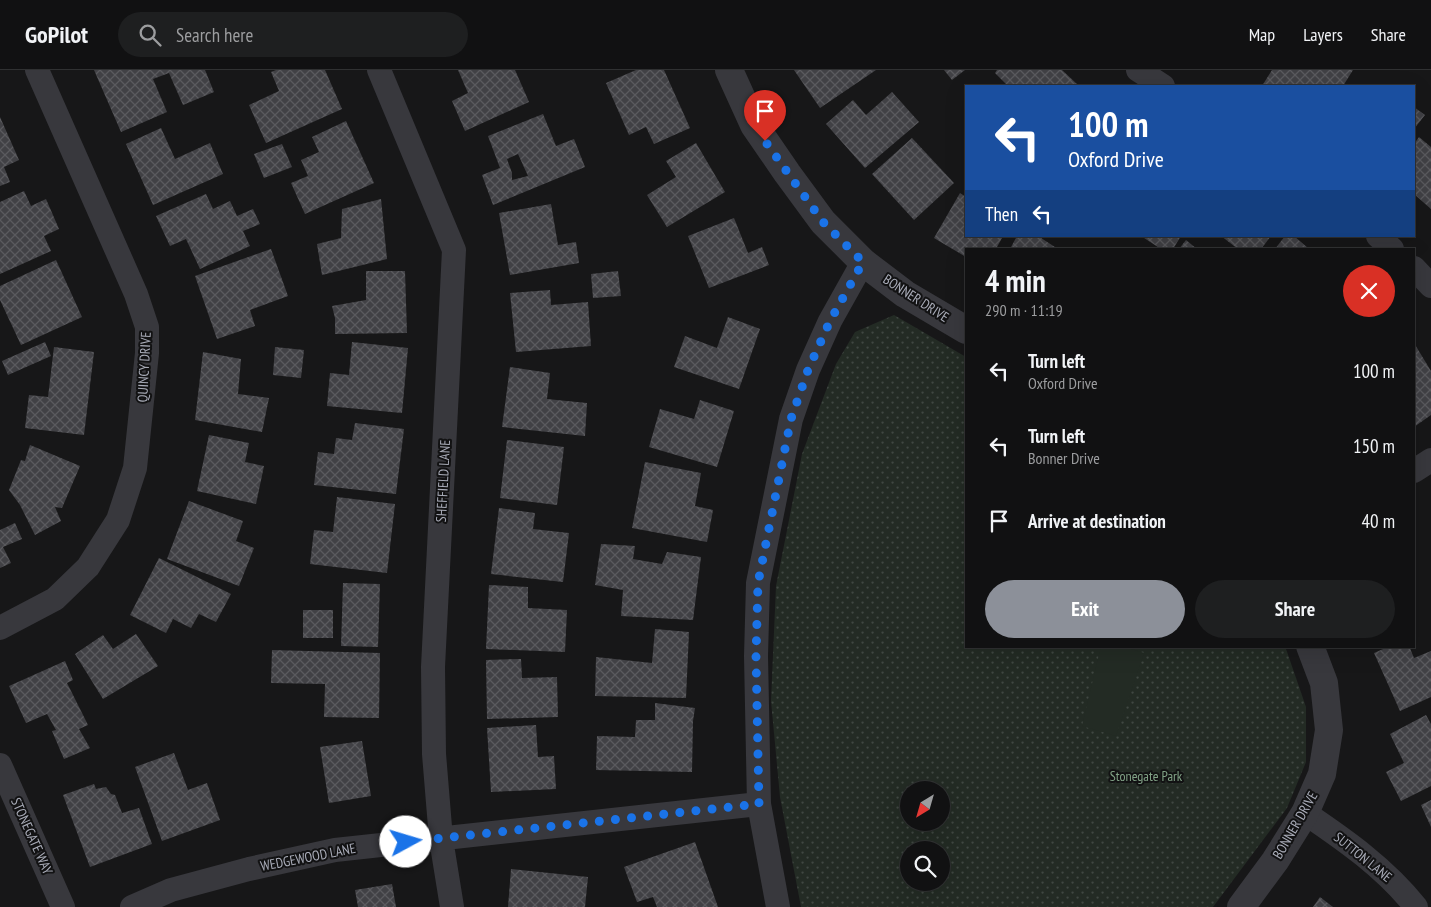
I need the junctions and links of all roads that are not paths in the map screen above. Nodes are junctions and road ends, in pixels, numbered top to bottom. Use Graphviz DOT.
graph roads {
  1 [pos="37,70"];
  2 [pos="379,70"];
  3 [pos="729,70"];
  4 [pos="1138,70"];
  5 [pos="1162,85"];
  6 [pos="1379,237"];
  7 [pos="1391,248"];
  8 [pos="863,262"];
  9 [pos="1415,269"];
  10 [pos="1431,286"];
  11 [pos="965,329"];
  12 [pos="1431,460"];
  13 [pos="1415,470"];
  14 [pos="0,628"];
  15 [pos="1311,648"];
  16 [pos="0,764"];
  17 [pos="759,804"];
  18 [pos="1305,813"];
  19 [pos="442,839"];
  20 [pos="63,907"];
  21 [pos="132,907"];
  22 [pos="452,907"];
  23 [pos="778,907"];
  24 [pos="1241,907"];
  25 [pos="1416,907"];
  1 -- 14 [label="street, QUINCY DRIVE"];
  2 -- 19 [label="street, SHEFFIELD LANE"];
  3 -- 8 [label="street, BONNER DRIVE"];
  4 -- 5 [label="street"];
  6 -- 7 [label="street"];
  8 -- 11 [label="street, BONNER DRIVE"];
  8 -- 17 [label="street"];
  9 -- 10 [label="street"];
  12 -- 13 [label="street"];
  15 -- 18 [label="street, BONNER DRIVE"];
  16 -- 20 [label="street, STONEGATE WAY"];
  17 -- 19 [label="street, WEDGEWOOD LANE"];
  17 -- 23 [label="street"];
  18 -- 24 [label="street, BONNER DRIVE"];
  18 -- 25 [label="street, SUTTON LANE"];
  19 -- 21 [label="street, WEDGEWOOD LANE"];
  19 -- 22 [label="street, SHEFFIELD LANE"];
}
